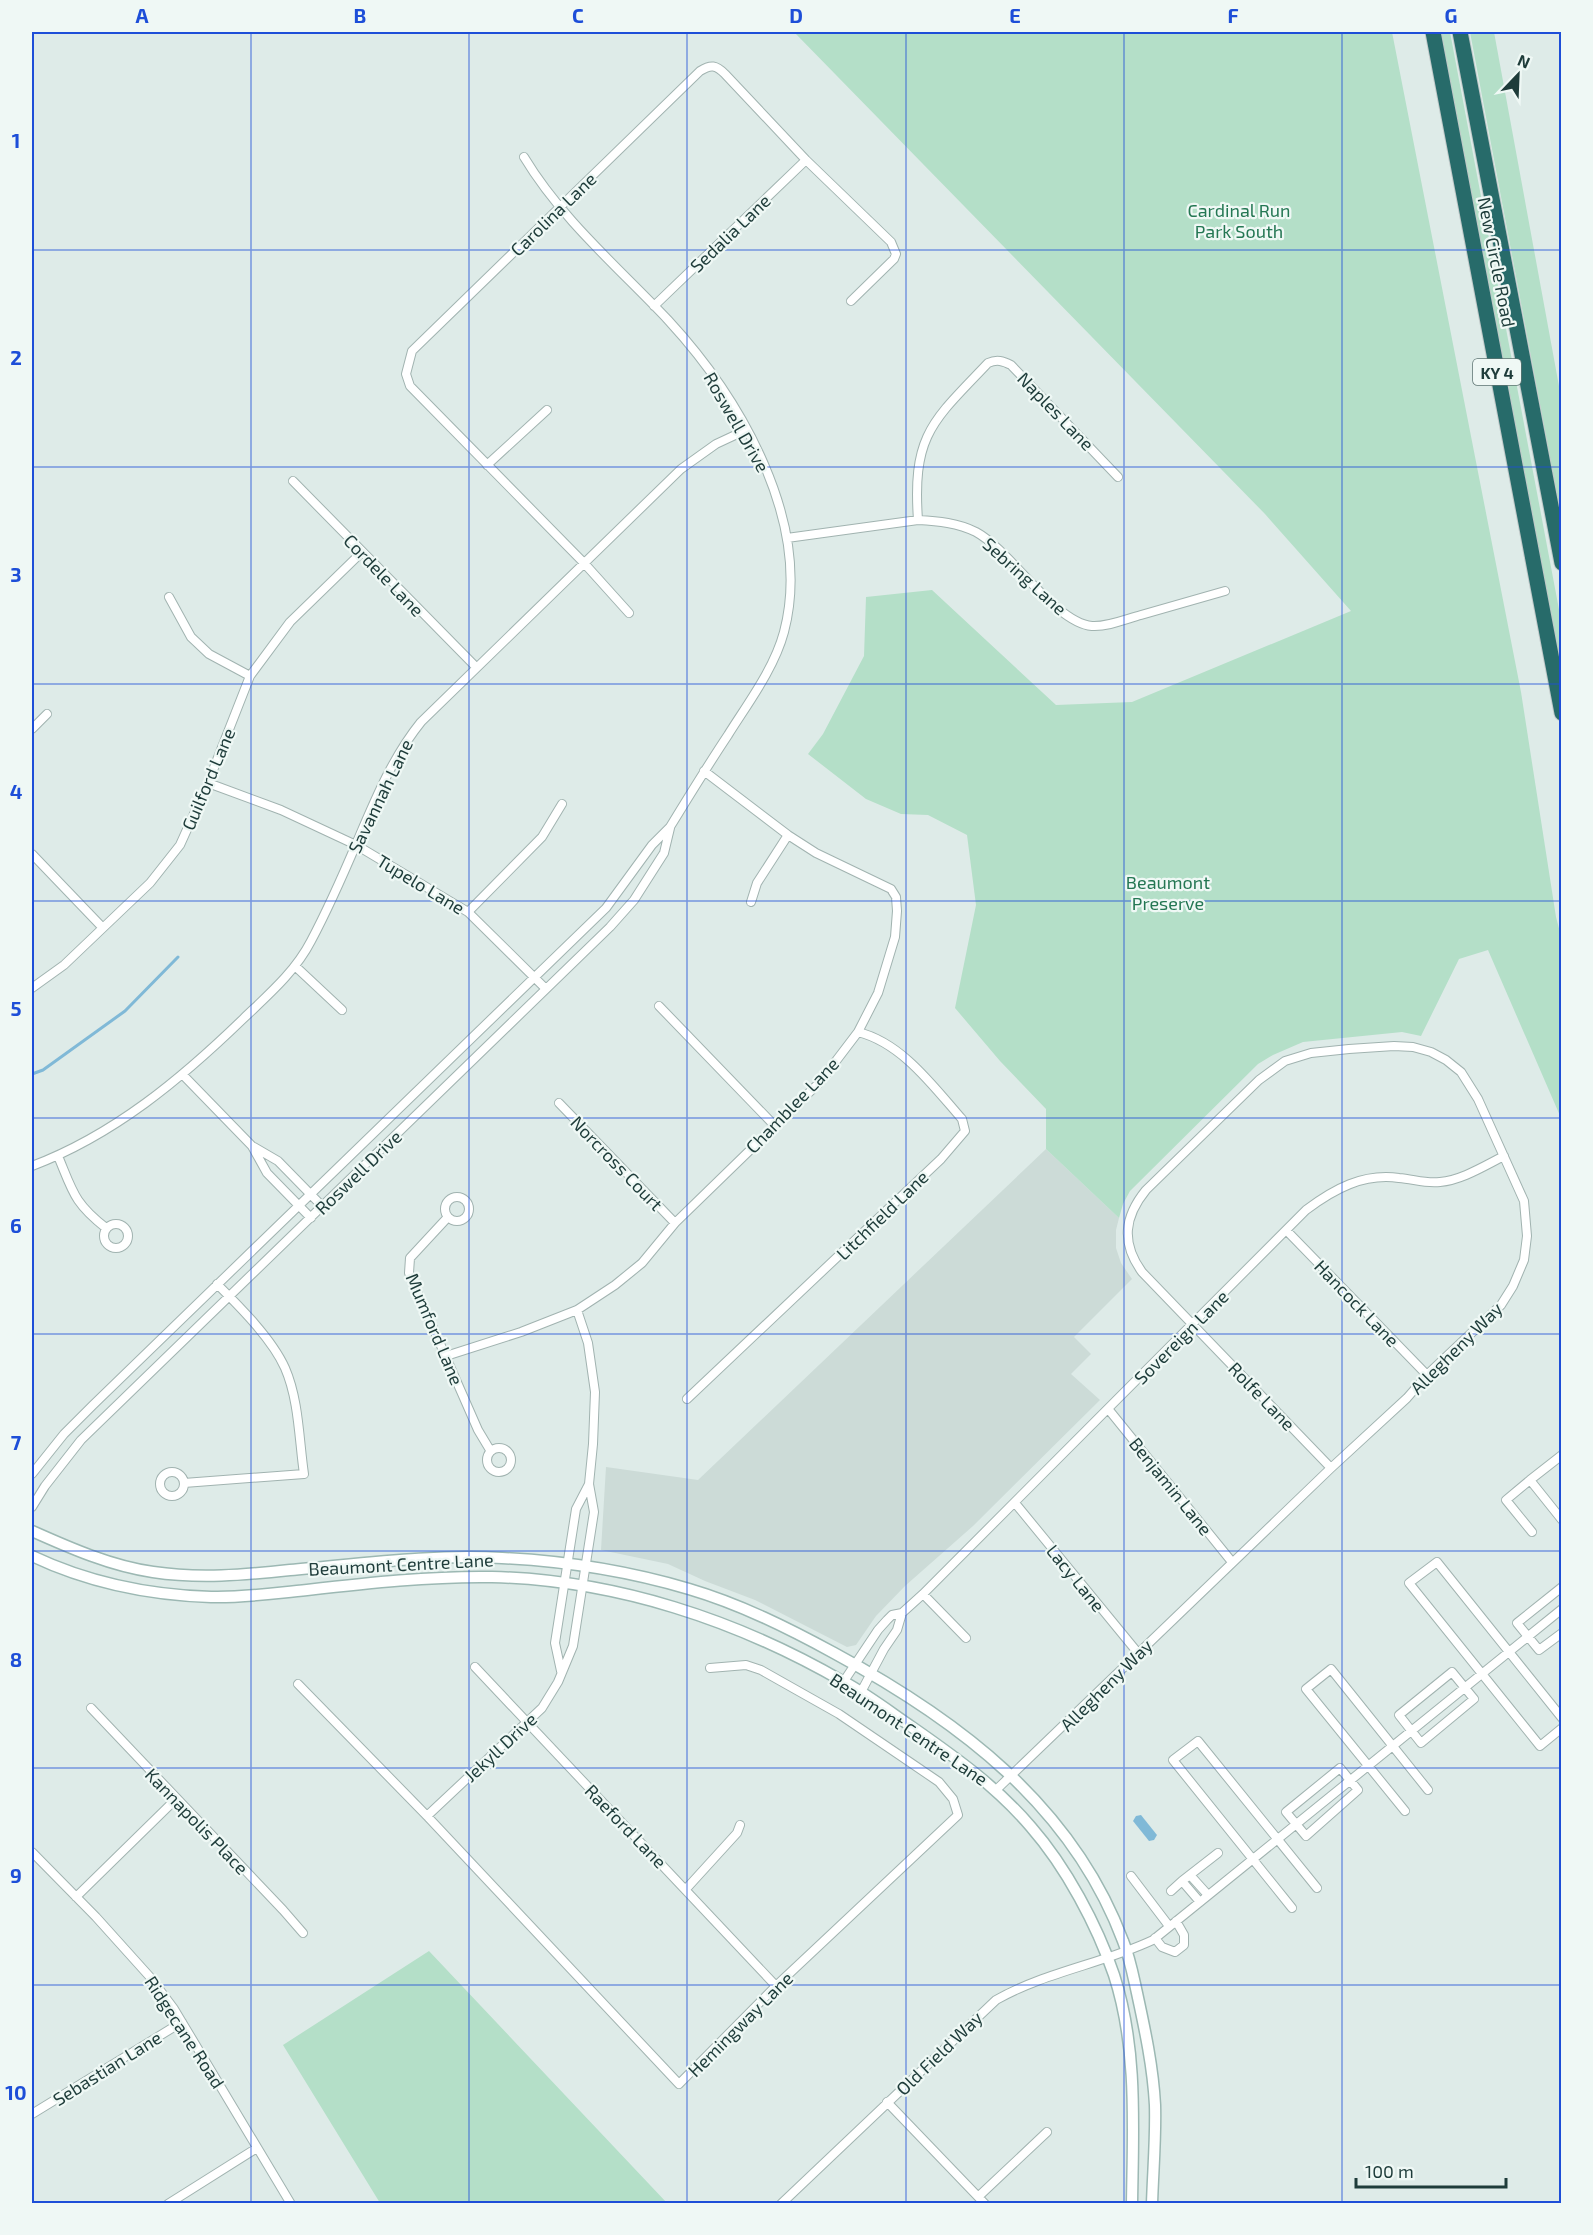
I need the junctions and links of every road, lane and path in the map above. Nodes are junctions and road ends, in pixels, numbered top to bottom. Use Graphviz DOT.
graph roads {
  1 [pos="1433,32"];
  2 [pos="1460,32"];
  3 [pos="524,157"];
  4 [pos="806,160"];
  5 [pos="560,208"];
  6 [pos="851,301"];
  7 [pos="654,306"];
  8 [pos="547,410"];
  9 [pos="746,430"];
  10 [pos="487,465"];
  11 [pos="1118,477"];
  12 [pos="293,481"];
  13 [pos="918,520"];
  14 [pos="787,538"];
  15 [pos="362,552"];
  16 [pos="1562,562"];
  17 [pos="584,563"];
  18 [pos="1225,591"];
  19 [pos="169,597"];
  20 [pos="629,613"];
  21 [pos="476,667"];
  22 [pos="250,676"];
  23 [pos="1562,713"];
  24 [pos="47,714"];
  25 [pos="32,729"];
  26 [pos="704,771"];
  27 [pos="208,783"];
  28 [pos="562,804"];
  29 [pos="670,827"];
  30 [pos="789,835"];
  31 [pos="356,845"];
  32 [pos="32,854"];
  33 [pos="751,902"];
  34 [pos="468,912"];
  35 [pos="102,927"];
  36 [pos="295,966"];
  37 [pos="535,977"];
  38 [pos="32,988"];
  39 [pos="546,989"];
  40 [pos="659,1006"];
  41 [pos="342,1010"];
  42 [pos="858,1032"];
  43 [pos="183,1075"];
  44 [pos="559,1103"];
  45 [pos="774,1125"];
  46 [pos="252,1146"];
  47 [pos="57,1156"];
  48 [pos="1504,1156"];
  49 [pos="32,1166"];
  50 [pos="311,1194"];
  51 [pos="299,1205"];
  52 [pos="323,1207"];
  53 [pos="448,1217"];
  54 [pos="311,1218"];
  55 [pos="675,1223"];
  56 [pos="106,1228"];
  57 [pos="1287,1231"];
  58 [pos="217,1284"];
  59 [pos="230,1297"];
  60 [pos="577,1310"];
  61 [pos="1192,1324"];
  62 [pos="446,1356"];
  63 [pos="1427,1375"];
  64 [pos="687,1399"];
  65 [pos="1109,1410"];
  66 [pos="490,1450"];
  67 [pos="1562,1455"];
  68 [pos="1331,1468"];
  69 [pos="32,1474"];
  70 [pos="1530,1480"];
  71 [pos="184,1483"];
  72 [pos="589,1484"];
  73 [pos="1015,1503"];
  74 [pos="32,1507"];
  75 [pos="1562,1520"];
  76 [pos="32,1531"];
  77 [pos="1532,1532"];
  78 [pos="32,1556"];
  79 [pos="1232,1562"];
  80 [pos="568,1563"];
  81 [pos="585,1566"];
  82 [pos="565,1582"];
  83 [pos="582,1585"];
  84 [pos="1562,1587"];
  85 [pos="923,1594"];
  86 [pos="1562,1609"];
  87 [pos="902,1613"];
  88 [pos="1562,1633"];
  89 [pos="1528,1636"];
  90 [pos="966,1638"];
  91 [pos="1509,1651"];
  92 [pos="1138,1653"];
  93 [pos="856,1665"];
  94 [pos="475,1667"];
  95 [pos="710,1668"];
  96 [pos="561,1671"];
  97 [pos="1482,1673"];
  98 [pos="872,1674"];
  99 [pos="844,1682"];
  100 [pos="298,1684"];
  101 [pos="1464,1687"];
  102 [pos="861,1692"];
  103 [pos="91,1708"];
  104 [pos="1562,1718"];
  105 [pos="528,1722"];
  106 [pos="1562,1728"];
  107 [pos="1412,1730"];
  108 [pos="1393,1745"];
  109 [pos="1368,1765"];
  110 [pos="1011,1776"];
  111 [pos="1350,1780"];
  112 [pos="996,1790"];
  113 [pos="1428,1790"];
  114 [pos="176,1799"];
  115 [pos="1405,1811"];
  116 [pos="427,1816"];
  117 [pos="1295,1824"];
  118 [pos="740,1825"];
  119 [pos="1276,1840"];
  120 [pos="32,1852"];
  121 [pos="1218,1853"];
  122 [pos="1253,1858"];
  123 [pos="1190,1875"];
  124 [pos="1131,1876"];
  125 [pos="1182,1881"];
  126 [pos="1317,1888"];
  127 [pos="686,1889"];
  128 [pos="1171,1891"];
  129 [pos="1208,1895"];
  130 [pos="76,1897"];
  131 [pos="1200,1902"];
  132 [pos="1292,1908"];
  133 [pos="1172,1924"];
  134 [pos="303,1933"];
  135 [pos="1155,1938"];
  136 [pos="1127,1952"];
  137 [pos="1107,1957"];
  138 [pos="776,1986"];
  139 [pos="182,2022"];
  140 [pos="887,2102"];
  141 [pos="32,2114"];
  142 [pos="1047,2132"];
  143 [pos="258,2148"];
  144 [pos="979,2196"];
  145 [pos="168,2204"];
  146 [pos="291,2204"];
  147 [pos="781,2204"];
  148 [pos="985,2204"];
  149 [pos="1132,2204"];
  150 [pos="1152,2204"];
  1 -- 23 [label="highway, New Circle Road / KY 4"];
  2 -- 16 [label="highway, New Circle Road / KY 4"];
  3 -- 5 [label="street, Roswell Drive"];
  4 -- 5 [label="street, Carolina Lane"];
  4 -- 6 [label="street, Carolina Lane"];
  4 -- 7 [label="street, Sedalia Lane"];
  5 -- 7 [label="street, Roswell Drive"];
  5 -- 10 [label="street, Carolina Lane"];
  7 -- 9 [label="street, Roswell Drive"];
  8 -- 10 [label="street"];
  9 -- 14 [label="street, Roswell Drive"];
  9 -- 17 [label="street, Savannah Lane"];
  10 -- 17 [label="street, Carolina Lane"];
  11 -- 13 [label="street, Naples Lane"];
  12 -- 15 [label="street, Cordele Lane"];
  13 -- 14 [label="street, Sebring Lane"];
  13 -- 18 [label="street, Sebring Lane"];
  14 -- 26 [label="street, Roswell Drive"];
  15 -- 21 [label="street, Cordele Lane"];
  15 -- 22 [label="street, Guilford Lane"];
  17 -- 20 [label="street, Carolina Lane"];
  17 -- 21 [label="street, Savannah Lane"];
  19 -- 22 [label="street"];
  21 -- 31 [label="street, Savannah Lane"];
  22 -- 27 [label="street, Guilford Lane"];
  24 -- 25 [label="street"];
  26 -- 29 [label="street, Roswell Drive"];
  26 -- 30 [label="street, Chamblee Lane"];
  27 -- 31 [label="street, Tupelo Lane"];
  27 -- 35 [label="street, Guilford Lane"];
  28 -- 34 [label="street"];
  29 -- 37 [label="street, Roswell Drive"];
  29 -- 39 [label="street, Roswell Drive"];
  30 -- 33 [label="street"];
  30 -- 42 [label="street, Chamblee Lane"];
  31 -- 34 [label="street, Tupelo Lane"];
  31 -- 36 [label="street, Savannah Lane"];
  32 -- 35 [label="street"];
  34 -- 37 [label="street, Tupelo Lane"];
  35 -- 38 [label="street, Guilford Lane"];
  36 -- 41 [label="street"];
  36 -- 43 [label="street, Savannah Lane"];
  37 -- 39 [label="street, Tupelo Lane"];
  37 -- 50 [label="street, Roswell Drive"];
  39 -- 52 [label="street, Roswell Drive"];
  40 -- 45 [label="street"];
  42 -- 45 [label="street, Chamblee Lane"];
  42 -- 64 [label="street, Litchfield Lane"];
  43 -- 46 [label="street"];
  43 -- 47 [label="street, Savannah Lane"];
  44 -- 55 [label="street, Norcross Court"];
  45 -- 55 [label="street, Chamblee Lane"];
  46 -- 50 [label="street"];
  46 -- 51 [label="street"];
  47 -- 49 [label="street, Savannah Lane"];
  47 -- 56 [label="street"];
  48 -- 57 [label="street, Sovereign Lane"];
  48 -- 61 [label="street, Allegheny Way"];
  48 -- 63 [label="street, Allegheny Way"];
  50 -- 51 [label="street, Roswell Drive"];
  50 -- 52 [label="street"];
  51 -- 54 [label="street"];
  51 -- 58 [label="street, Roswell Drive"];
  52 -- 54 [label="street, Roswell Drive"];
  53 -- 62 [label="street, Mumford Lane"];
  54 -- 59 [label="street, Roswell Drive"];
  55 -- 60 [label="street, Chamblee Lane"];
  57 -- 61 [label="street, Sovereign Lane"];
  57 -- 63 [label="street, Hancock Lane"];
  58 -- 59 [label="street"];
  58 -- 69 [label="street, Roswell Drive"];
  59 -- 71 [label="street"];
  59 -- 74 [label="street, Roswell Drive"];
  60 -- 62 [label="street, Chamblee Lane"];
  60 -- 72 [label="street, Jekyll Drive"];
  61 -- 65 [label="street, Sovereign Lane"];
  61 -- 68 [label="street, Rolfe Lane"];
  62 -- 66 [label="street, Mumford Lane"];
  63 -- 68 [label="street, Allegheny Way"];
  65 -- 73 [label="street, Sovereign Lane"];
  65 -- 79 [label="street, Benjamin Lane"];
  67 -- 70 [label="street"];
  68 -- 79 [label="street, Allegheny Way"];
  70 -- 75 [label="street"];
  70 -- 77 [label="street"];
  72 -- 80 [label="street, Jekyll Drive"];
  72 -- 81 [label="street, Jekyll Drive"];
  73 -- 85 [label="street, Sovereign Lane"];
  73 -- 92 [label="street, Lacy Lane"];
  76 -- 80 [label="street, Beaumont Centre Lane"];
  78 -- 82 [label="street, Beaumont Centre Lane"];
  79 -- 92 [label="street, Allegheny Way"];
  80 -- 81 [label="street, Beaumont Centre Lane"];
  80 -- 82 [label="street, Jekyll Drive"];
  81 -- 83 [label="street, Jekyll Drive"];
  81 -- 93 [label="street, Beaumont Centre Lane"];
  82 -- 83 [label="street, Beaumont Centre Lane"];
  82 -- 96 [label="street, Jekyll Drive"];
  83 -- 96 [label="street, Jekyll Drive"];
  83 -- 99 [label="street, Beaumont Centre Lane"];
  84 -- 89 [label="street"];
  85 -- 87 [label="street, Sovereign Lane"];
  85 -- 90 [label="street"];
  86 -- 89 [label="street"];
  87 -- 93 [label="street, Sovereign Lane"];
  87 -- 98 [label="street, Sovereign Lane"];
  88 -- 89 [label="street"];
  89 -- 91 [label="street"];
  91 -- 97 [label="street"];
  91 -- 97 [label="street"];
  91 -- 104 [label="street"];
  92 -- 110 [label="street, Allegheny Way"];
  93 -- 98 [label="street, Beaumont Centre Lane"];
  93 -- 99 [label="street, Sovereign Lane"];
  94 -- 105 [label="street, Raeford Lane"];
  95 -- 138 [label="street, Hemingway Lane"];
  96 -- 105 [label="street, Jekyll Drive"];
  97 -- 101 [label="street"];
  97 -- 106 [label="street"];
  98 -- 102 [label="street, Sovereign Lane"];
  98 -- 110 [label="street, Beaumont Centre Lane"];
  99 -- 102 [label="street, Beaumont Centre Lane"];
  100 -- 116 [label="street, Hemingway Lane"];
  101 -- 107 [label="street"];
  101 -- 107 [label="street"];
  101 -- 107 [label="street"];
  102 -- 112 [label="street, Beaumont Centre Lane"];
  103 -- 114 [label="street, Kannapolis Place"];
  105 -- 116 [label="street, Jekyll Drive"];
  105 -- 127 [label="street, Raeford Lane"];
  107 -- 108 [label="street"];
  108 -- 109 [label="street"];
  108 -- 109 [label="street"];
  108 -- 113 [label="street"];
  109 -- 111 [label="street"];
  109 -- 115 [label="street"];
  110 -- 112 [label="street, Allegheny Way"];
  110 -- 136 [label="street, Beaumont Centre Lane"];
  111 -- 117 [label="street"];
  111 -- 117 [label="street"];
  111 -- 117 [label="street"];
  112 -- 137 [label="street, Beaumont Centre Lane"];
  114 -- 130 [label="street"];
  114 -- 134 [label="street, Kannapolis Place"];
  116 -- 138 [label="street, Hemingway Lane"];
  117 -- 119 [label="street"];
  118 -- 127 [label="street"];
  119 -- 122 [label="street"];
  119 -- 122 [label="street"];
  119 -- 126 [label="street"];
  120 -- 130 [label="street, Ridgecane Road"];
  121 -- 123 [label="street"];
  122 -- 129 [label="street"];
  122 -- 132 [label="street"];
  123 -- 125 [label="street"];
  123 -- 129 [label="street"];
  124 -- 133 [label="street"];
  125 -- 128 [label="street"];
  125 -- 131 [label="street"];
  127 -- 138 [label="street, Raeford Lane"];
  129 -- 131 [label="street"];
  130 -- 139 [label="street, Ridgecane Road"];
  131 -- 133 [label="street"];
  133 -- 135 [label="street"];
  133 -- 135 [label="street"];
  135 -- 136 [label="street, Old Field Way"];
  136 -- 137 [label="street, Old Field Way"];
  136 -- 150 [label="street, Beaumont Centre Lane"];
  137 -- 140 [label="street, Old Field Way"];
  137 -- 149 [label="street, Beaumont Centre Lane"];
  139 -- 141 [label="street, Sebastian Lane"];
  139 -- 143 [label="street, Ridgecane Road"];
  140 -- 144 [label="street"];
  140 -- 147 [label="street, Old Field Way"];
  142 -- 144 [label="street"];
  143 -- 145 [label="street"];
  143 -- 146 [label="street, Ridgecane Road"];
  144 -- 148 [label="street"];
}
